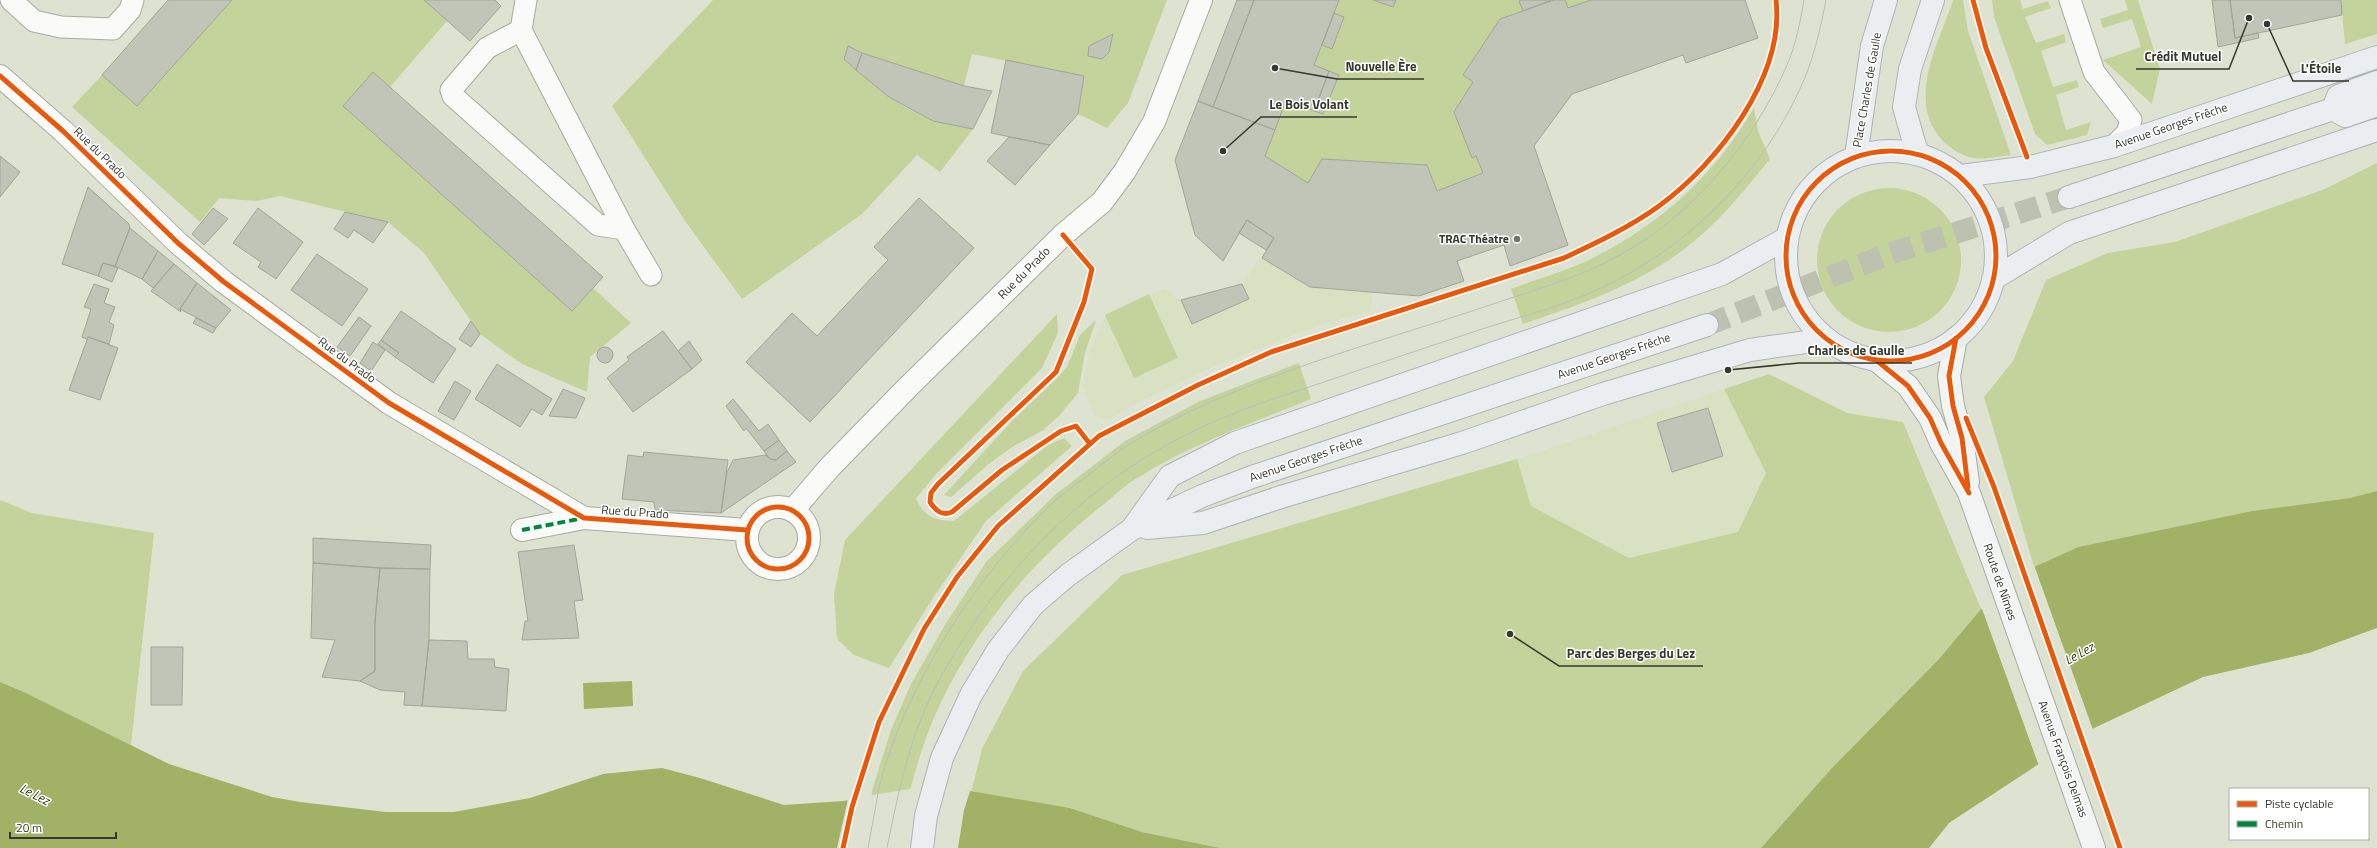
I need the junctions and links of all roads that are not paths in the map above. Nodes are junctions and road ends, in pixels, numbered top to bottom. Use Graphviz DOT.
graph roads {
  1 [pos="12,0"];
  2 [pos="133,0"];
  3 [pos="526,0"];
  4 [pos="1201,0"];
  5 [pos="1886,0"];
  6 [pos="1932,0"];
  7 [pos="2070,0"];
  8 [pos="521,30"];
  9 [pos="2377,56"];
  10 [pos="0,76"];
  11 [pos="2377,82"];
  12 [pos="2377,105"];
  13 [pos="2333,109"];
  14 [pos="2377,130"];
  15 [pos="2114,146"];
  16 [pos="1917,153"];
  17 [pos="1856,156"];
  18 [pos="1961,176"];
  19 [pos="2069,197"];
  20 [pos="624,229"];
  21 [pos="1787,238"];
  22 [pos="651,274"];
  23 [pos="1993,279"];
  24 [pos="1707,325"];
  25 [pos="1956,338"];
  26 [pos="1827,339"];
  27 [pos="1876,360"];
  28 [pos="1969,493"];
  29 [pos="793,510"];
  30 [pos="584,518"];
  31 [pos="1132,529"];
  32 [pos="522,530"];
  33 [pos="747,530"];
  34 [pos="2031,670"];
  35 [pos="922,848"];
  36 [pos="2094,848"];
  1 -- 2 [label="lane"];
  3 -- 8 [label="lane"];
  4 -- 29 [label="street, Rue du Prado"];
  5 -- 17 [label="main road, Place Charles de Gaulle"];
  6 -- 16 [label="main road"];
  7 -- 15 [label="lane"];
  8 -- 20 [label="lane"];
  8 -- 20 [label="lane"];
  9 -- 15 [label="main road, Avenue Georges Frêche"];
  10 -- 30 [label="street, Rue du Prado"];
  11 -- 13 [label="main road"];
  12 -- 13 [label="main road"];
  13 -- 19 [label="main road"];
  14 -- 23 [label="main road"];
  15 -- 18 [label="main road, Avenue Georges Frêche"];
  16 -- 17 [label="main road"];
  16 -- 18 [label="main road"];
  17 -- 21 [label="main road"];
  18 -- 23 [label="main road"];
  20 -- 22 [label="lane"];
  21 -- 26 [label="main road"];
  21 -- 31 [label="main road"];
  23 -- 25 [label="main road"];
  24 -- 31 [label="main road, Avenue Georges Frêche"];
  25 -- 27 [label="main road"];
  25 -- 28 [label="main road, Route de Nîmes"];
  26 -- 27 [label="main road"];
  26 -- 31 [label="main road"];
  27 -- 28 [label="main road, Route de Nîmes"];
  28 -- 34 [label="main road, Route de Nîmes"];
  29 -- 33 [label="street"];
  29 -- 33 [label="street"];
  30 -- 32 [label="street"];
  30 -- 33 [label="street, Rue du Prado"];
  31 -- 35 [label="main road, Avenue Georges Frêche"];
  34 -- 36 [label="main road, Avenue François Delmas"];
}
